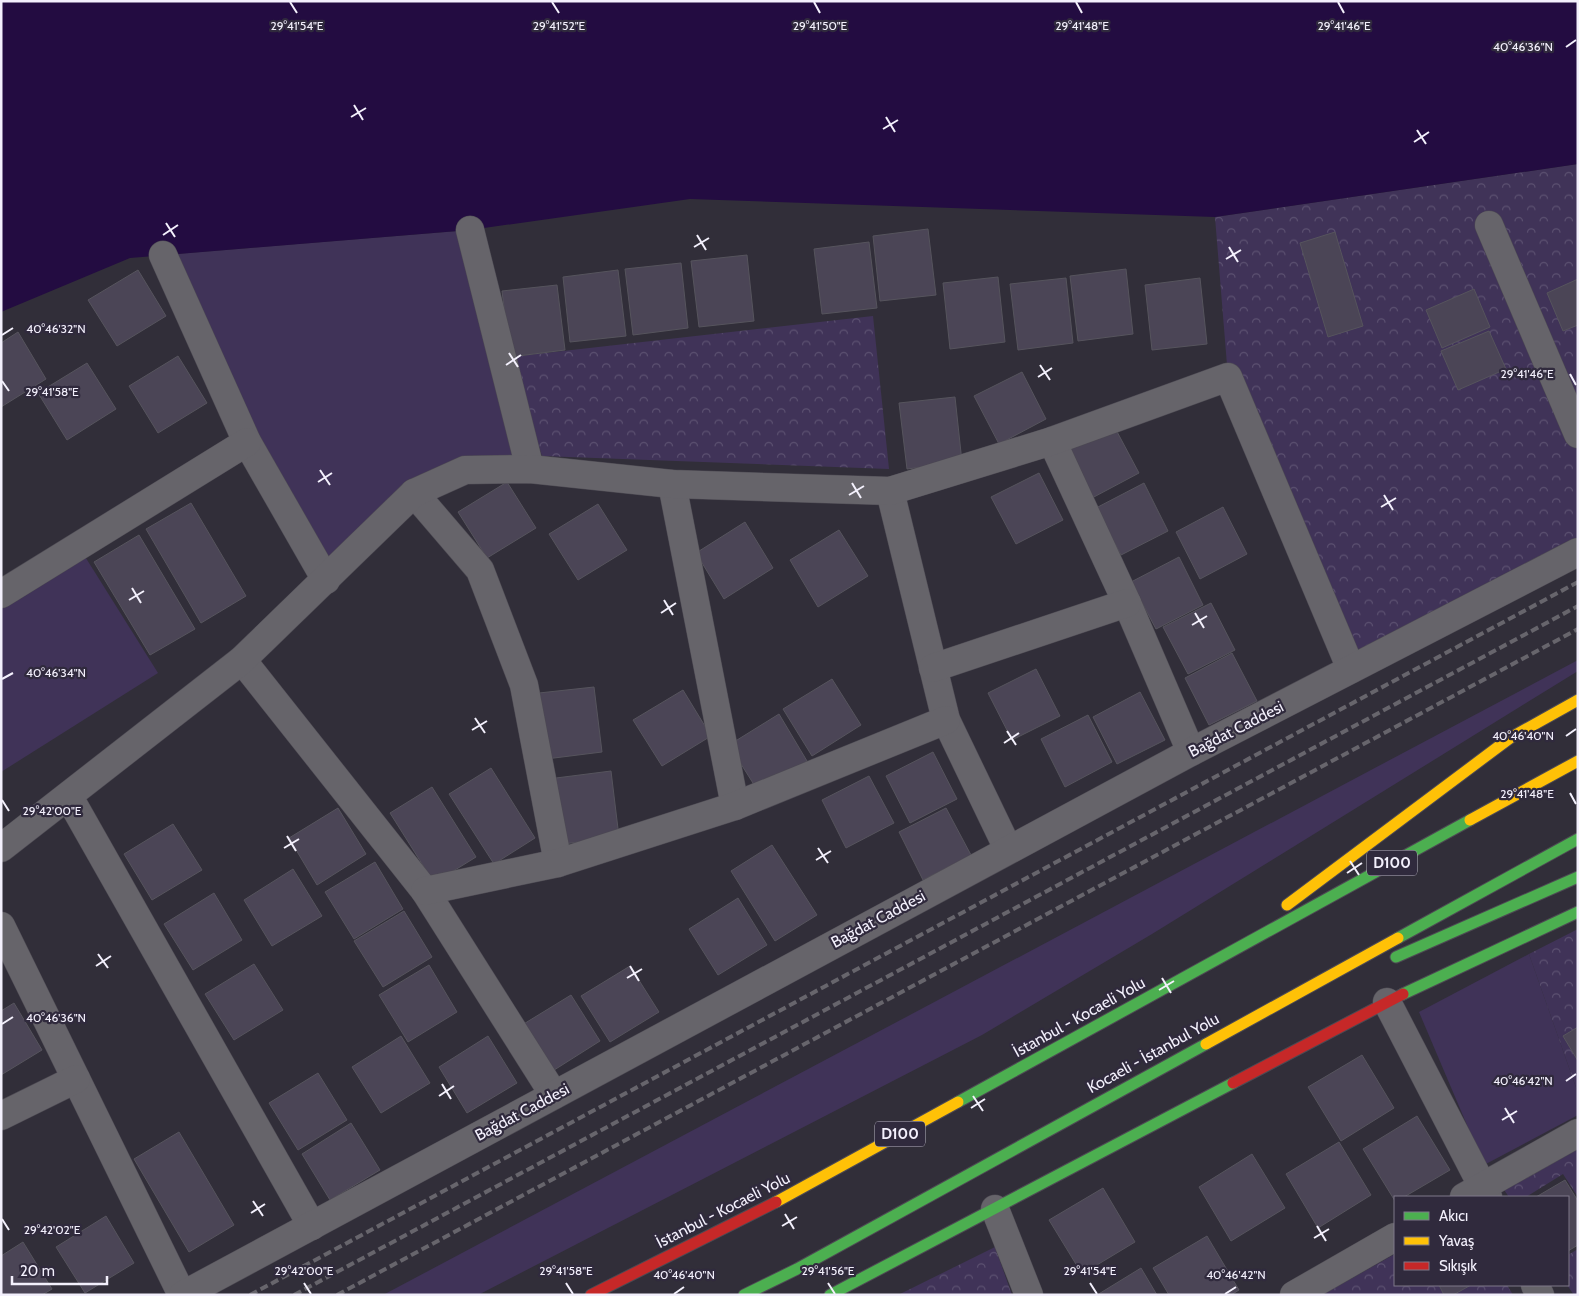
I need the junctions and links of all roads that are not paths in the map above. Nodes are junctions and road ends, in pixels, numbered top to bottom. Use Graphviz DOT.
graph roads {
  1 [pos="1489,225"];
  2 [pos="470,230"];
  3 [pos="163,255"];
  4 [pos="1578,434"];
  5 [pos="1052,441"];
  6 [pos="247,442"];
  7 [pos="530,469"];
  8 [pos="672,484"];
  9 [pos="890,491"];
  10 [pos="414,493"];
  11 [pos="1578,552"];
  12 [pos="326,580"];
  13 [pos="1,594"];
  14 [pos="1127,604"];
  15 [pos="242,660"];
  16 [pos="933,668"];
  17 [pos="1351,669"];
  18 [pos="1578,700"];
  19 [pos="946,720"];
  20 [pos="1191,752"];
  21 [pos="1578,761"];
  22 [pos="69,797"];
  23 [pos="735,806"];
  24 [pos="1578,839"];
  25 [pos="1,848"];
  26 [pos="1008,849"];
  27 [pos="558,863"];
  28 [pos="1578,877"];
  29 [pos="425,891"];
  30 [pos="1578,912"];
  31 [pos="1,926"];
  32 [pos="1386,961"];
  33 [pos="1206,966"];
  34 [pos="1368,969"];
  35 [pos="1387,1002"];
  36 [pos="1232,1028"];
  37 [pos="76,1079"];
  38 [pos="554,1095"];
  39 [pos="1,1116"];
  40 [pos="1578,1133"];
  41 [pos="1478,1194"];
  42 [pos="995,1208"];
  43 [pos="312,1226"];
  44 [pos="1394,1238"];
  45 [pos="182,1295"];
  46 [pos="591,1295"];
  47 [pos="744,1295"];
  48 [pos="830,1295"];
  49 [pos="1029,1295"];
  50 [pos="1294,1295"];
  1 -- 4 [label="street"];
  2 -- 7 [label="street"];
  3 -- 6 [label="street"];
  5 -- 9 [label="street"];
  5 -- 14 [label="street"];
  5 -- 17 [label="street"];
  6 -- 12 [label="street"];
  6 -- 13 [label="street"];
  7 -- 8 [label="street"];
  7 -- 10 [label="street"];
  8 -- 9 [label="street"];
  8 -- 23 [label="street"];
  9 -- 16 [label="street"];
  10 -- 12 [label="street"];
  10 -- 27 [label="street"];
  11 -- 17 [label="street, Bağdat Caddesi"];
  12 -- 15 [label="street"];
  14 -- 16 [label="street"];
  14 -- 20 [label="street"];
  15 -- 22 [label="street"];
  15 -- 29 [label="street"];
  16 -- 19 [label="street"];
  17 -- 20 [label="street, Bağdat Caddesi"];
  18 -- 33 [label="main road"];
  19 -- 23 [label="street"];
  19 -- 26 [label="street"];
  20 -- 26 [label="street, Bağdat Caddesi"];
  21 -- 33 [label="main road, İstanbul - Kocaeli Yolu / D100"];
  22 -- 25 [label="street"];
  22 -- 43 [label="street"];
  23 -- 27 [label="street"];
  24 -- 36 [label="main road, Kocaeli - İstanbul Yolu"];
  26 -- 38 [label="street, Bağdat Caddesi"];
  27 -- 29 [label="street"];
  28 -- 32 [label="main road"];
  29 -- 38 [label="street"];
  30 -- 35 [label="main road"];
  31 -- 37 [label="street"];
  33 -- 46 [label="main road, İstanbul - Kocaeli Yolu / D100"];
  34 -- 36 [label="main road"];
  35 -- 41 [label="street"];
  35 -- 42 [label="main road"];
  36 -- 47 [label="main road, Kocaeli - İstanbul Yolu"];
  37 -- 39 [label="street"];
  37 -- 45 [label="street"];
  38 -- 43 [label="street, Bağdat Caddesi"];
  40 -- 41 [label="street"];
  42 -- 48 [label="main road"];
  42 -- 49 [label="street"];
  43 -- 45 [label="street, Bağdat Caddesi"];
  44 -- 50 [label="street"];
}
